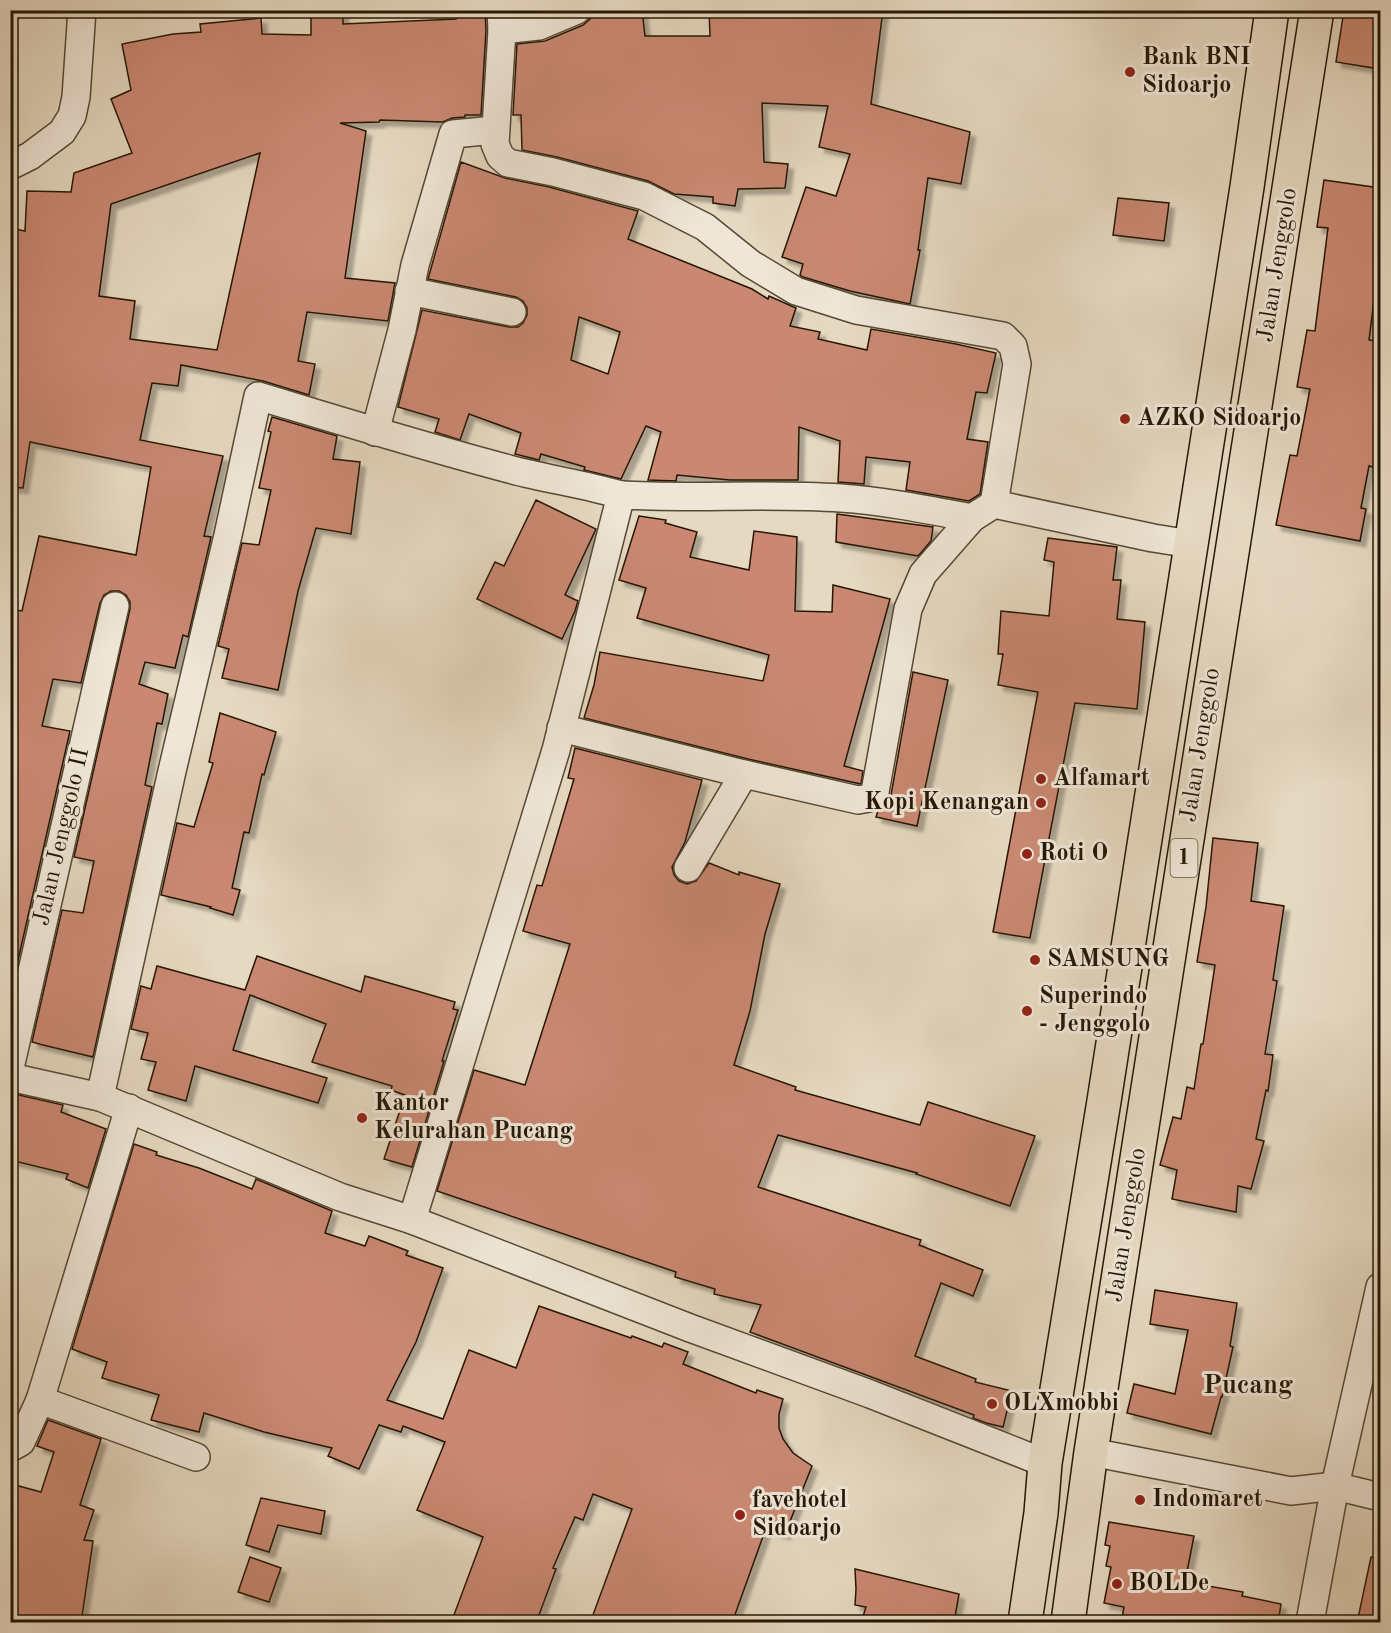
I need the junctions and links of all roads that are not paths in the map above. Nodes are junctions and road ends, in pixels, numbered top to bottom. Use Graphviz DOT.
graph roads {
  1 [pos="82,10"];
  2 [pos="577,10"];
  3 [pos="1272,10"];
  4 [pos="1317,10"];
  5 [pos="501,20"];
  6 [pos="495,130"];
  7 [pos="10,166"];
  8 [pos="408,291"];
  9 [pos="512,312"];
  10 [pos="375,432"];
  11 [pos="621,495"];
  12 [pos="994,504"];
  13 [pos="972,518"];
  14 [pos="1191,544"];
  15 [pos="115,606"];
  16 [pos="561,728"];
  17 [pos="744,774"];
  18 [pos="688,868"];
  19 [pos="10,1068"];
  20 [pos="10,1077"];
  21 [pos="100,1097"];
  22 [pos="129,1108"];
  23 [pos="412,1220"];
  24 [pos="1380,1287"];
  25 [pos="40,1400"];
  26 [pos="10,1448"];
  27 [pos="1091,1452"];
  28 [pos="196,1457"];
  29 [pos="1046,1463"];
  30 [pos="1335,1486"];
  31 [pos="1380,1497"];
  32 [pos="1025,1623"];
  33 [pos="1068,1623"];
  34 [pos="1310,1623"];
  1 -- 7 [label="street"];
  2 -- 5 [label="street"];
  3 -- 14 [label="highway, Jalan Jenggolo / 1"];
  4 -- 27 [label="highway, Jalan Jenggolo / 1"];
  5 -- 6 [label="street"];
  6 -- 8 [label="street"];
  6 -- 12 [label="street"];
  8 -- 9 [label="street"];
  8 -- 10 [label="street"];
  10 -- 11 [label="street"];
  10 -- 21 [label="street"];
  11 -- 13 [label="street"];
  11 -- 16 [label="street"];
  12 -- 13 [label="street"];
  12 -- 14 [label="street"];
  13 -- 17 [label="street"];
  14 -- 29 [label="highway, Jalan Jenggolo / 1"];
  15 -- 19 [label="street, Jalan Jenggolo II"];
  16 -- 17 [label="street"];
  16 -- 23 [label="street"];
  17 -- 18 [label="street"];
  20 -- 21 [label="street"];
  21 -- 22 [label="street"];
  22 -- 23 [label="street"];
  22 -- 25 [label="street"];
  23 -- 29 [label="street"];
  24 -- 30 [label="street"];
  25 -- 26 [label="street"];
  25 -- 28 [label="street"];
  27 -- 30 [label="street"];
  27 -- 33 [label="highway, Jalan Jenggolo / 1"];
  29 -- 32 [label="highway, Jalan Jenggolo / 1"];
  30 -- 31 [label="street"];
  30 -- 34 [label="street"];
}
